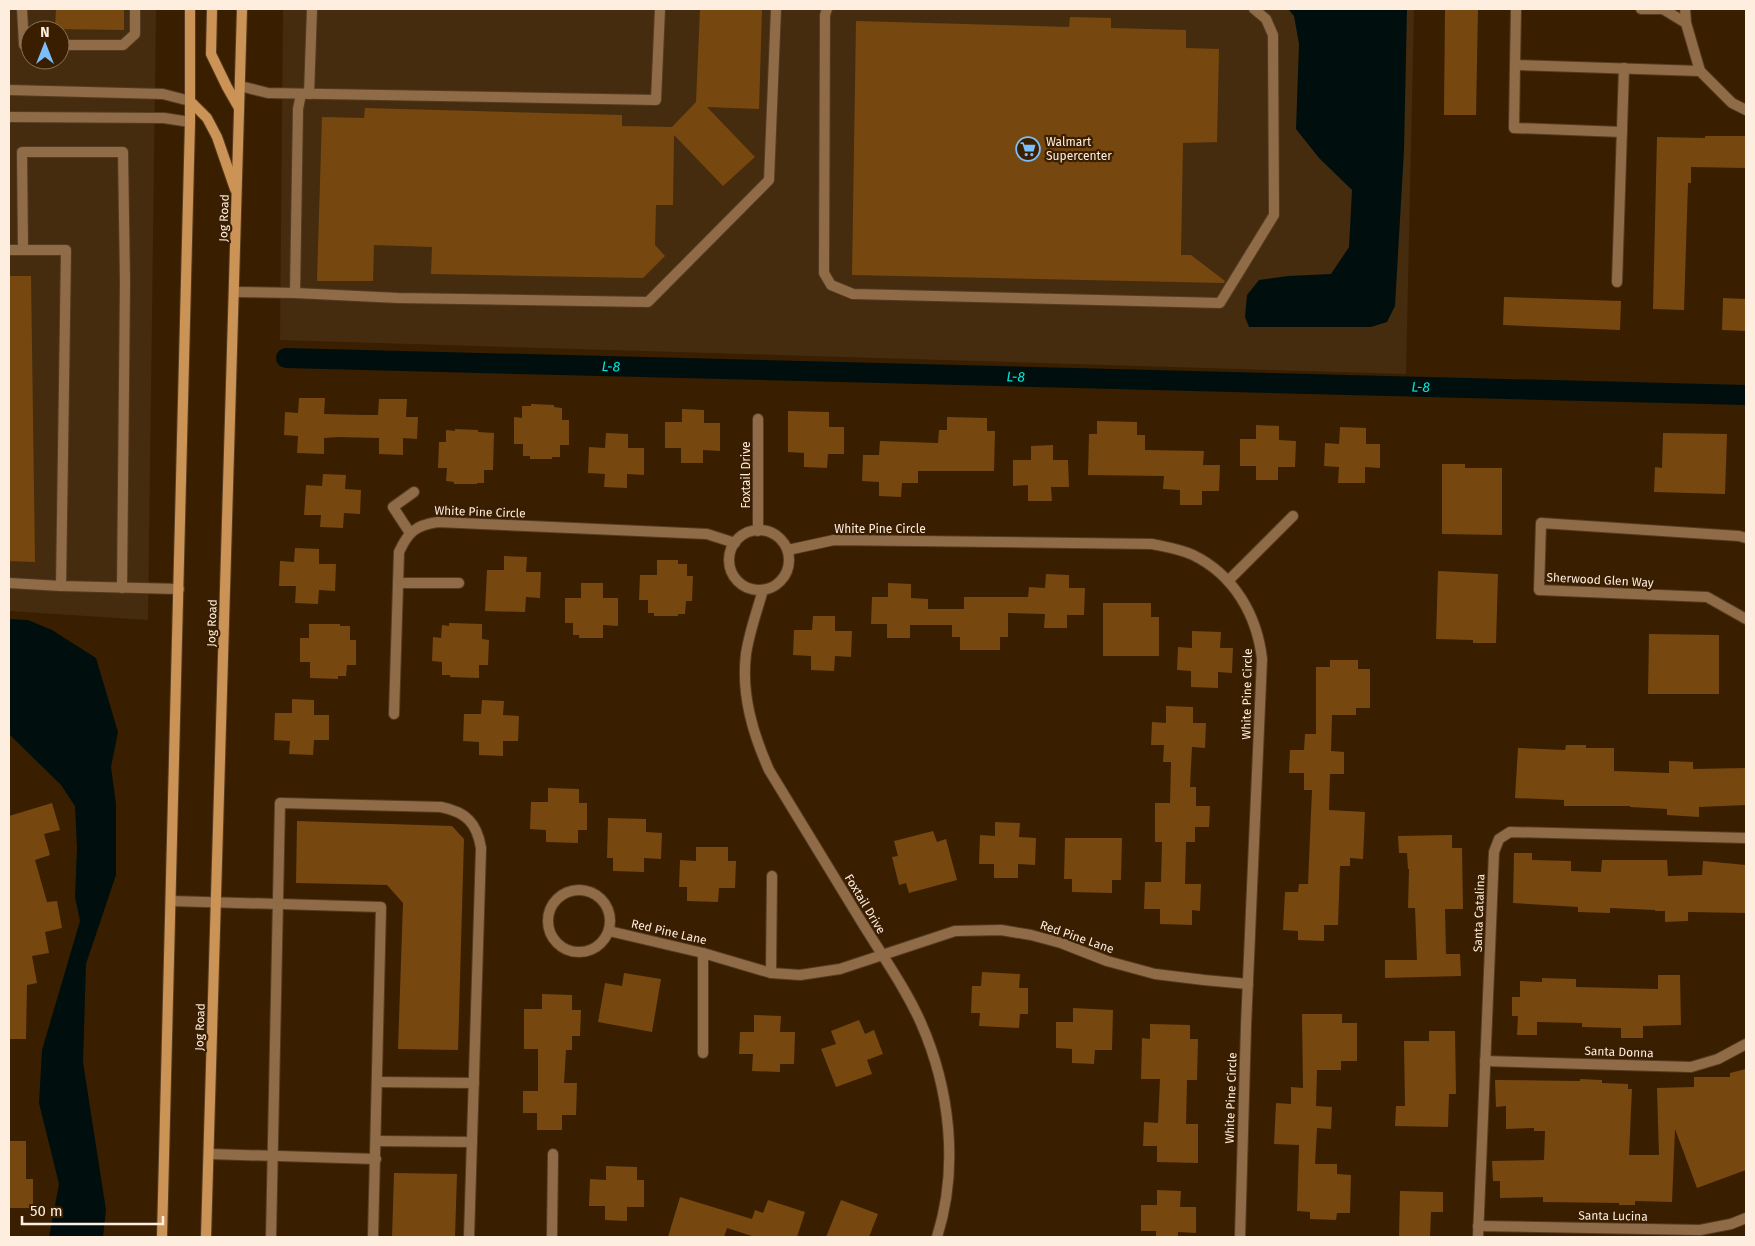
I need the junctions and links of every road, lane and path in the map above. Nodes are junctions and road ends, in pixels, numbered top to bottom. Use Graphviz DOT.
graph roads {
  1 [pos="135,9"];
  2 [pos="190,9"];
  3 [pos="212,9"];
  4 [pos="242,9"];
  5 [pos="312,9"];
  6 [pos="660,9"];
  7 [pos="776,9"];
  8 [pos="827,9"];
  9 [pos="1254,9"];
  10 [pos="1516,9"];
  11 [pos="1641,9"];
  12 [pos="1685,9"];
  13 [pos="1686,23"];
  14 [pos="70,45"];
  15 [pos="1514,65"];
  16 [pos="1624,68"];
  17 [pos="1700,71"];
  18 [pos="240,86"];
  19 [pos="9,90"];
  20 [pos="305,94"];
  21 [pos="190,100"];
  22 [pos="240,108"];
  23 [pos="1746,110"];
  24 [pos="9,117"];
  25 [pos="190,122"];
  26 [pos="1622,132"];
  27 [pos="237,194"];
  28 [pos="9,250"];
  29 [pos="23,250"];
  30 [pos="1616,282"];
  31 [pos="234,292"];
  32 [pos="295,293"];
  33 [pos="758,419"];
  34 [pos="414,492"];
  35 [pos="1293,516"];
  36 [pos="758,531"];
  37 [pos="410,533"];
  38 [pos="1746,538"];
  39 [pos="735,542"];
  40 [pos="788,550"];
  41 [pos="1228,581"];
  42 [pos="9,582"];
  43 [pos="398,583"];
  44 [pos="459,583"];
  45 [pos="61,586"];
  46 [pos="122,588"];
  47 [pos="179,589"];
  48 [pos="762,590"];
  49 [pos="1746,619"];
  50 [pos="394,714"];
  51 [pos="1746,838"];
  52 [pos="772,876"];
  53 [pos="171,901"];
  54 [pos="216,902"];
  55 [pos="278,904"];
  56 [pos="609,931"];
  57 [pos="703,953"];
  58 [pos="882,954"];
  59 [pos="771,973"];
  60 [pos="1248,984"];
  61 [pos="1746,1044"];
  62 [pos="703,1053"];
  63 [pos="1486,1061"];
  64 [pos="377,1082"];
  65 [pos="474,1083"];
  66 [pos="376,1141"];
  67 [pos="472,1142"];
  68 [pos="209,1154"];
  69 [pos="553,1154"];
  70 [pos="272,1156"];
  71 [pos="376,1159"];
  72 [pos="1746,1218"];
  73 [pos="1478,1226"];
  74 [pos="162,1237"];
  75 [pos="206,1237"];
  76 [pos="271,1237"];
  77 [pos="373,1237"];
  78 [pos="469,1237"];
  79 [pos="552,1237"];
  80 [pos="937,1237"];
  81 [pos="1240,1237"];
  82 [pos="1478,1237"];
  1 -- 14 [label="street"];
  2 -- 21 [label="main road"];
  3 -- 22 [label="main road"];
  4 -- 18 [label="main road, Jog Road"];
  5 -- 20 [label="street"];
  6 -- 20 [label="street"];
  7 -- 32 [label="street"];
  8 -- 9 [label="street"];
  10 -- 15 [label="street"];
  11 -- 13 [label="street"];
  12 -- 13 [label="street"];
  13 -- 17 [label="street"];
  15 -- 16 [label="street"];
  15 -- 26 [label="street"];
  16 -- 17 [label="street"];
  16 -- 26 [label="street"];
  17 -- 23 [label="street"];
  18 -- 20 [label="street"];
  18 -- 22 [label="main road, Jog Road"];
  19 -- 21 [label="street"];
  20 -- 32 [label="street"];
  21 -- 25 [label="main road"];
  21 -- 27 [label="main road"];
  22 -- 27 [label="main road, Jog Road"];
  24 -- 25 [label="street"];
  25 -- 47 [label="main road"];
  26 -- 30 [label="street"];
  27 -- 31 [label="main road, Jog Road"];
  28 -- 29 [label="street"];
  29 -- 45 [label="street"];
  29 -- 46 [label="street"];
  31 -- 32 [label="street"];
  31 -- 54 [label="main road, Jog Road"];
  33 -- 36 [label="street, Foxtail Drive"];
  34 -- 37 [label="street"];
  35 -- 41 [label="street"];
  36 -- 39 [label="street"];
  36 -- 40 [label="street"];
  37 -- 39 [label="street, White Pine Circle"];
  37 -- 43 [label="street"];
  38 -- 49 [label="street, Sherwood Glen Way"];
  39 -- 48 [label="street"];
  40 -- 41 [label="street, White Pine Circle"];
  40 -- 48 [label="street"];
  41 -- 60 [label="street, White Pine Circle"];
  42 -- 45 [label="street"];
  43 -- 44 [label="street"];
  43 -- 50 [label="street"];
  45 -- 46 [label="street"];
  46 -- 47 [label="street"];
  47 -- 53 [label="main road"];
  48 -- 58 [label="street, Foxtail Drive"];
  51 -- 63 [label="street, Santa Catalina"];
  52 -- 59 [label="street"];
  53 -- 54 [label="street"];
  53 -- 74 [label="main road"];
  54 -- 55 [label="street"];
  54 -- 68 [label="main road, Jog Road"];
  55 -- 64 [label="street"];
  55 -- 65 [label="street"];
  55 -- 70 [label="street"];
  56 -- 56 [label="street"];
  56 -- 57 [label="street, Red Pine Lane"];
  57 -- 59 [label="street, Red Pine Lane"];
  57 -- 62 [label="street"];
  58 -- 59 [label="street, Red Pine Lane"];
  58 -- 60 [label="street, Red Pine Lane"];
  58 -- 80 [label="street, Foxtail Drive"];
  60 -- 81 [label="street, White Pine Circle"];
  61 -- 63 [label="street, Santa Donna"];
  63 -- 73 [label="street, Santa Catalina"];
  64 -- 65 [label="street"];
  64 -- 66 [label="street"];
  65 -- 67 [label="street"];
  66 -- 67 [label="street"];
  66 -- 71 [label="street"];
  67 -- 78 [label="street"];
  68 -- 70 [label="street"];
  68 -- 75 [label="main road, Jog Road"];
  69 -- 79 [label="street"];
  70 -- 71 [label="street"];
  70 -- 76 [label="street"];
  71 -- 77 [label="street"];
  72 -- 73 [label="street, Santa Lucina"];
  73 -- 82 [label="street, Santa Catalina"];
}
